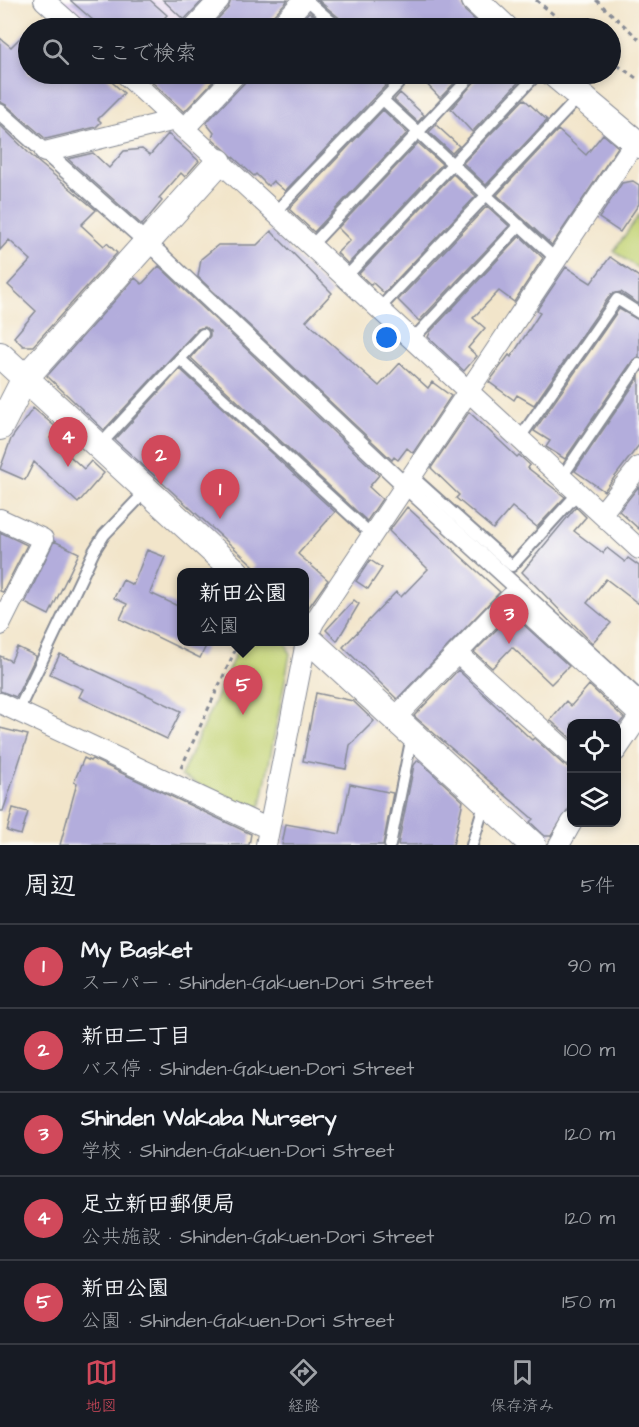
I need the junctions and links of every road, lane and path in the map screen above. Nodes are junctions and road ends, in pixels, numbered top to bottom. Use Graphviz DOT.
graph roads {
  1 [pos="44,0"];
  2 [pos="219,0"];
  3 [pos="306,0"];
  4 [pos="475,0"];
  5 [pos="536,0"];
  6 [pos="596,0"];
  7 [pos="64,18"];
  8 [pos="202,18"];
  9 [pos="288,18"];
  10 [pos="327,18"];
  11 [pos="494,18"];
  12 [pos="558,18"];
  13 [pos="616,18"];
  14 [pos="621,23"];
  15 [pos="639,39"];
  16 [pos="621,68"];
  17 [pos="639,80"];
  18 [pos="144,84"];
  19 [pos="225,84"];
  20 [pos="398,84"];
  21 [pos="464,84"];
  22 [pos="528,84"];
  23 [pos="566,84"];
  24 [pos="581,96"];
  25 [pos="383,100"];
  26 [pos="0,112"];
  27 [pos="180,124"];
  28 [pos="418,132"];
  29 [pos="637,143"];
  30 [pos="45,152"];
  31 [pos="219,162"];
  32 [pos="452,164"];
  33 [pos="488,196"];
  34 [pos="275,213"];
  35 [pos="520,225"];
  36 [pos="146,242"];
  37 [pos="310,247"];
  38 [pos="557,260"];
  39 [pos="345,278"];
  40 [pos="379,309"];
  41 [pos="639,313"];
  42 [pos="203,334"];
  43 [pos="412,340"];
  44 [pos="0,355"];
  45 [pos="180,359"];
  46 [pos="639,364"];
  47 [pos="25,378"];
  48 [pos="469,391"];
  49 [pos="0,427"];
  50 [pos="519,439"];
  51 [pos="99,446"];
  52 [pos="639,467"];
  53 [pos="561,478"];
  54 [pos="410,482"];
  55 [pos="147,490"];
  56 [pos="578,493"];
  57 [pos="601,514"];
  58 [pos="0,519"];
  59 [pos="373,536"];
  60 [pos="639,549"];
  61 [pos="231,568"];
  62 [pos="0,625"];
  63 [pos="309,632"];
  64 [pos="309,639"];
  65 [pos="237,646"];
  66 [pos="304,646"];
  67 [pos="458,653"];
  68 [pos="639,699"];
  69 [pos="0,702"];
  70 [pos="18,711"];
  71 [pos="639,716"];
  72 [pos="403,726"];
  73 [pos="621,743"];
  74 [pos="567,751"];
  75 [pos="173,784"];
  76 [pos="485,802"];
  77 [pos="569,827"];
  78 [pos="267,837"];
  79 [pos="390,845"];
  80 [pos="472,845"];
  81 [pos="533,845"];
  82 [pos="559,845"];
  1 -- 7 [label="street"];
  2 -- 8 [label="street"];
  3 -- 9 [label="street"];
  3 -- 10 [label="lane"];
  4 -- 11 [label="street"];
  5 -- 12 [label="path"];
  6 -- 13 [label="path"];
  14 -- 15 [label="path"];
  16 -- 17 [label="path"];
  18 -- 27 [label="street"];
  19 -- 27 [label="street"];
  20 -- 25 [label="lane"];
  21 -- 28 [label="lane"];
  22 -- 32 [label="lane"];
  23 -- 24 [label="street"];
  24 -- 29 [label="street"];
  24 -- 33 [label="lane"];
  25 -- 28 [label="lane"];
  25 -- 34 [label="lane"];
  26 -- 30 [label="street"];
  27 -- 30 [label="street"];
  27 -- 31 [label="street"];
  28 -- 32 [label="lane"];
  28 -- 37 [label="lane"];
  29 -- 38 [label="street"];
  30 -- 36 [label="street"];
  31 -- 34 [label="street"];
  31 -- 36 [label="street"];
  32 -- 33 [label="lane"];
  32 -- 39 [label="lane"];
  33 -- 35 [label="lane"];
  33 -- 40 [label="lane"];
  34 -- 37 [label="street"];
  35 -- 38 [label="lane"];
  35 -- 43 [label="lane"];
  36 -- 47 [label="street"];
  36 -- 54 [label="street"];
  37 -- 39 [label="street"];
  38 -- 48 [label="street"];
  39 -- 40 [label="street"];
  40 -- 43 [label="street"];
  41 -- 50 [label="lane"];
  42 -- 45 [label="lane"];
  43 -- 48 [label="street"];
  44 -- 47 [label="street"];
  45 -- 51 [label="lane"];
  45 -- 59 [label="lane"];
  46 -- 53 [label="lane"];
  47 -- 49 [label="street"];
  47 -- 51 [label="street"];
  48 -- 50 [label="street"];
  48 -- 54 [label="street"];
  50 -- 53 [label="street"];
  51 -- 55 [label="street"];
  52 -- 57 [label="street"];
  53 -- 56 [label="street"];
  54 -- 56 [label="lane"];
  54 -- 59 [label="street"];
  54 -- 68 [label="street"];
  55 -- 61 [label="street"];
  55 -- 70 [label="lane"];
  56 -- 57 [label="street"];
  57 -- 60 [label="street"];
  58 -- 62 [label="street"];
  59 -- 63 [label="street"];
  64 -- 72 [label="street"];
  65 -- 75 [label="path"];
  66 -- 78 [label="street"];
  67 -- 71 [label="street"];
  67 -- 72 [label="street"];
  67 -- 74 [label="street"];
  69 -- 70 [label="street"];
  70 -- 75 [label="street"];
  71 -- 73 [label="street"];
  72 -- 76 [label="street"];
  72 -- 79 [label="lane"];
  75 -- 78 [label="street"];
  76 -- 80 [label="lane"];
  76 -- 81 [label="street"];
  77 -- 82 [label="street"];
}
